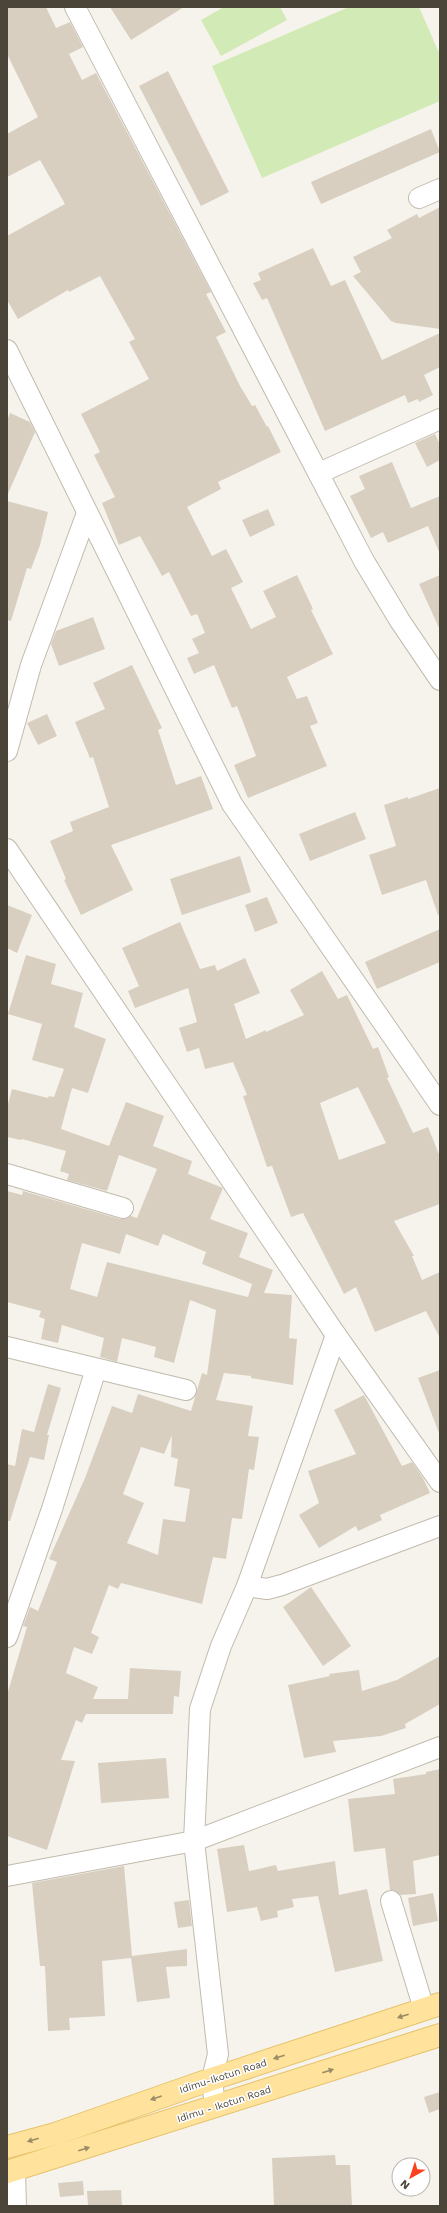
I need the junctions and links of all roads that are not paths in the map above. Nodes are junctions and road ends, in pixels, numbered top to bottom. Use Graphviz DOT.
graph roads {
  1 [pos="75,7"];
  2 [pos="440,189"];
  3 [pos="419,198"];
  4 [pos="7,350"];
  5 [pos="440,419"];
  6 [pos="319,473"];
  7 [pos="87,513"];
  8 [pos="437,667"];
  9 [pos="7,750"];
  10 [pos="7,849"];
  11 [pos="440,1105"];
  12 [pos="7,1174"];
  13 [pos="123,1208"];
  14 [pos="336,1335"];
  15 [pos="7,1347"];
  16 [pos="96,1369"];
  17 [pos="186,1390"];
  18 [pos="440,1482"];
  19 [pos="440,1526"];
  20 [pos="15,1584"];
  21 [pos="247,1586"];
  22 [pos="7,1637"];
  23 [pos="440,1747"];
  24 [pos="194,1841"];
  25 [pos="7,1876"];
  26 [pos="391,1901"];
  27 [pos="432,2007"];
  28 [pos="440,2035"];
  29 [pos="212,2079"];
  30 [pos="215,2107"];
  31 [pos="7,2147"];
  32 [pos="11,2172"];
  33 [pos="16,2206"];
  1 -- 6 [label="street"];
  2 -- 3 [label="street"];
  4 -- 7 [label="street"];
  5 -- 6 [label="street"];
  6 -- 8 [label="street"];
  7 -- 9 [label="street"];
  7 -- 11 [label="street"];
  10 -- 14 [label="street"];
  12 -- 13 [label="street"];
  14 -- 18 [label="street"];
  14 -- 21 [label="street"];
  15 -- 16 [label="street"];
  16 -- 17 [label="street"];
  16 -- 20 [label="street"];
  19 -- 21 [label="street"];
  20 -- 22 [label="street"];
  21 -- 24 [label="street"];
  23 -- 24 [label="street"];
  24 -- 25 [label="street"];
  24 -- 29 [label="street"];
  26 -- 27 [label="street"];
  27 -- 29 [label="main road, Idimu-Ikotun Road, one-way"];
  30 -- 28 [label="main road, Idimu - Ikotun Road, one-way"];
  29 -- 30 [label="street"];
  29 -- 31 [label="main road, Idimu-Ikotun Road, one-way"];
  32 -- 30 [label="main road, Idimu - Ikotun Road, one-way"];
  32 -- 33 [label="street"];
}
